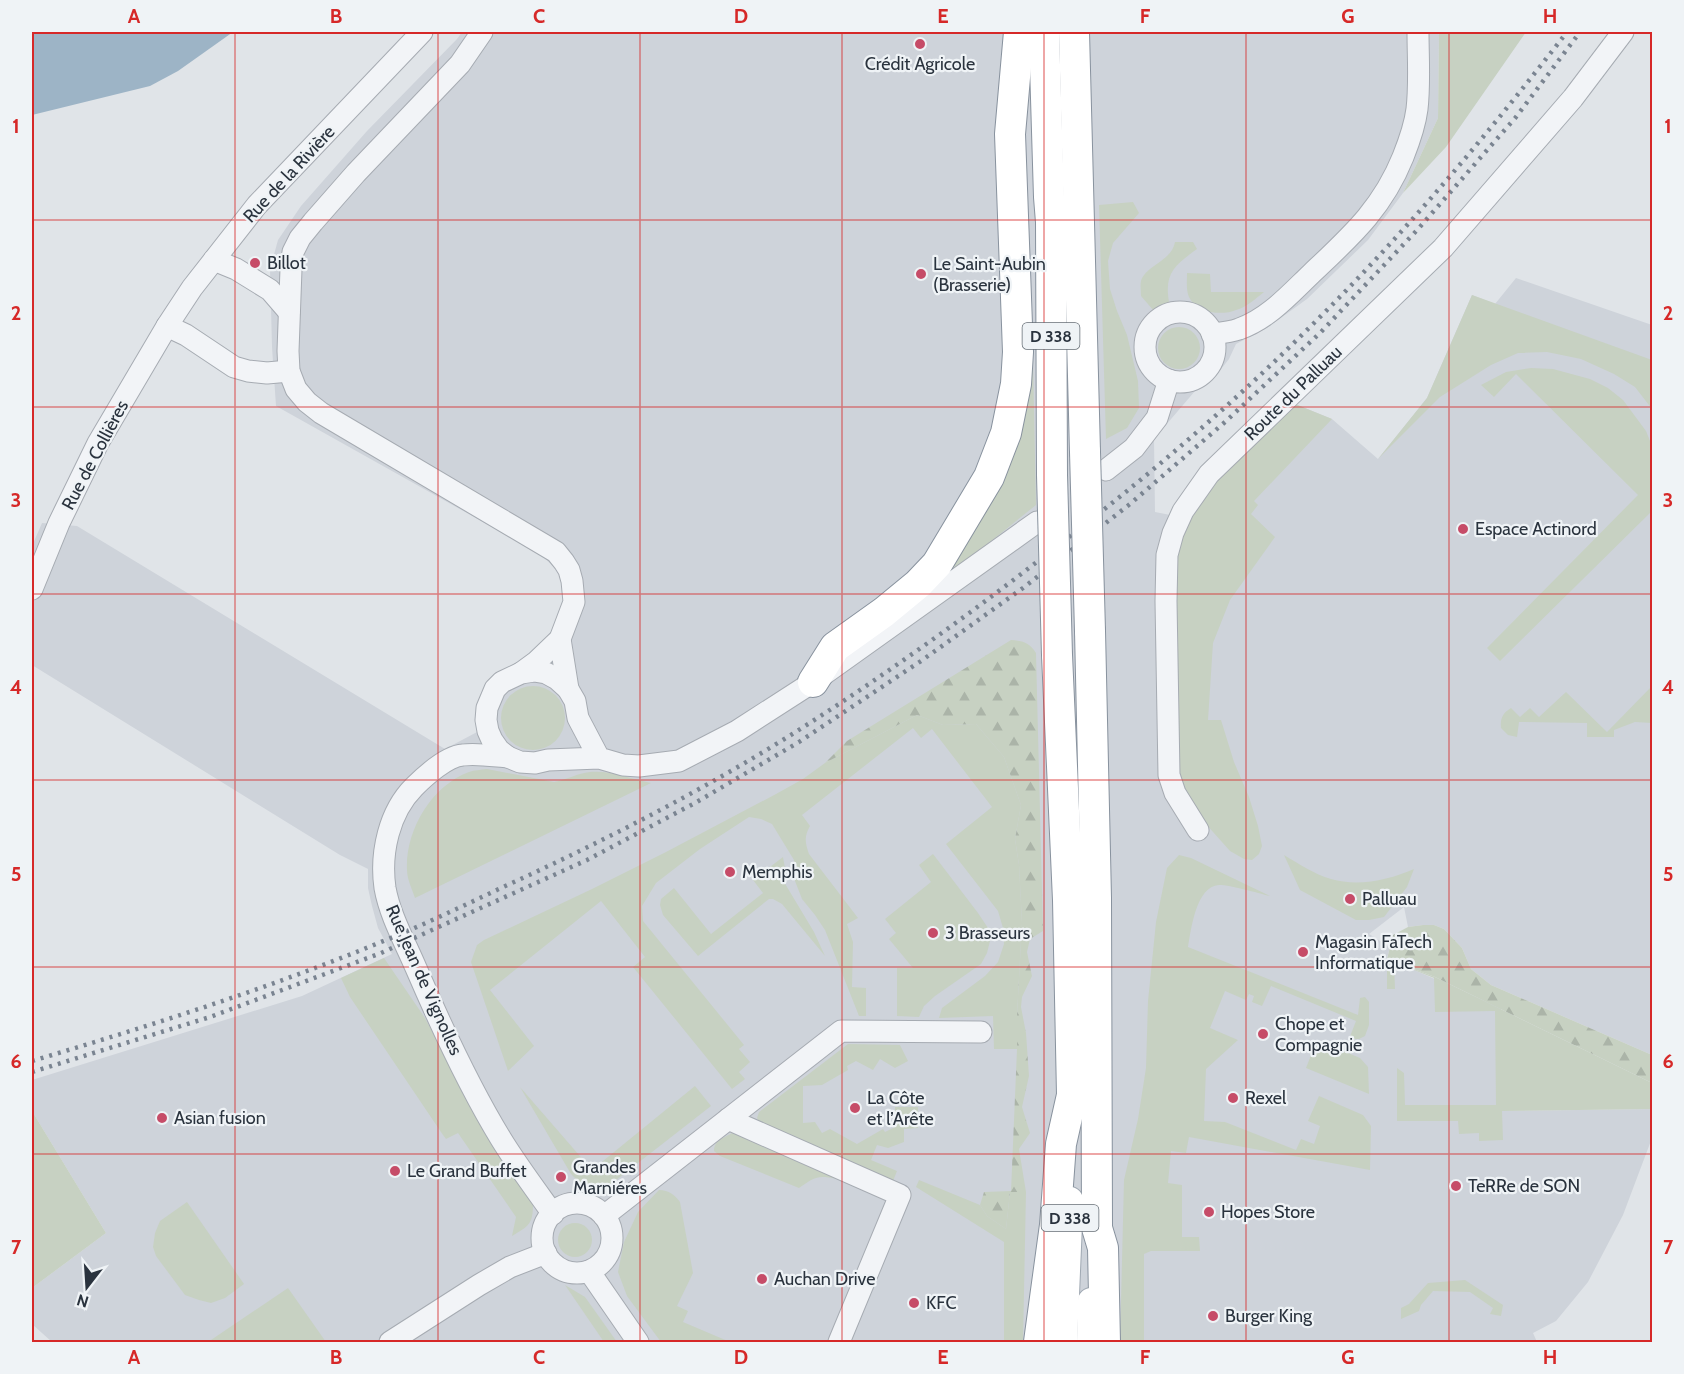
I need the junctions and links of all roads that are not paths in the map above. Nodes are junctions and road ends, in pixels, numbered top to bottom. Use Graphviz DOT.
graph roads {
  1 [pos="422,32"];
  2 [pos="482,32"];
  3 [pos="1019,32"];
  4 [pos="1044,32"];
  5 [pos="1074,32"];
  6 [pos="1418,32"];
  7 [pos="1623,32"];
  8 [pos="214,260"];
  9 [pos="289,312"];
  10 [pos="167,326"];
  11 [pos="1212,334"];
  12 [pos="289,371"];
  13 [pos="1169,380"];
  14 [pos="1096,461"];
  15 [pos="1037,522"];
  16 [pos="32,589"];
  17 [pos="560,639"];
  18 [pos="521,673"];
  19 [pos="813,682"];
  20 [pos="568,689"];
  21 [pos="578,718"];
  22 [pos="486,720"];
  23 [pos="462,754"];
  24 [pos="508,757"];
  25 [pos="599,758"];
  26 [pos="548,760"];
  27 [pos="1198,830"];
  28 [pos="981,1032"];
  29 [pos="1072,1095"];
  30 [pos="728,1119"];
  31 [pos="553,1214"];
  32 [pos="603,1216"];
  33 [pos="1096,1228"];
  34 [pos="546,1253"];
  35 [pos="589,1271"];
  36 [pos="390,1342"];
  37 [pos="638,1342"];
  38 [pos="839,1342"];
  39 [pos="1039,1342"];
  40 [pos="1064,1342"];
  41 [pos="1090,1342"];
  42 [pos="1105,1342"];
  1 -- 8 [label="street, Rue de la Rivière"];
  2 -- 9 [label="street"];
  3 -- 19 [label="highway"];
  4 -- 29 [label="highway, D 338, bridge"];
  5 -- 14 [label="highway, D 338"];
  6 -- 11 [label="street"];
  7 -- 27 [label="street, Route du Palluau"];
  8 -- 9 [label="street"];
  8 -- 10 [label="street, Rue de la Rivière"];
  9 -- 12 [label="street"];
  10 -- 12 [label="street"];
  10 -- 16 [label="street, Rue de Collières"];
  11 -- 13 [label="street"];
  11 -- 13 [label="street"];
  12 -- 17 [label="street"];
  13 -- 14 [label="street"];
  14 -- 33 [label="highway, D 338, bridge"];
  15 -- 19 [label="street"];
  17 -- 18 [label="street"];
  17 -- 20 [label="street"];
  18 -- 20 [label="street"];
  18 -- 22 [label="street"];
  19 -- 25 [label="street"];
  20 -- 21 [label="street"];
  21 -- 25 [label="street"];
  21 -- 26 [label="street"];
  22 -- 23 [label="street, Rue Jean de Vignolles"];
  22 -- 24 [label="street"];
  23 -- 24 [label="street"];
  23 -- 31 [label="street, Rue Jean de Vignolles"];
  24 -- 26 [label="street"];
  25 -- 26 [label="street"];
  28 -- 30 [label="street"];
  29 -- 39 [label="highway, D 338"];
  29 -- 40 [label="main road, D 338"];
  30 -- 32 [label="street"];
  30 -- 38 [label="street"];
  31 -- 32 [label="street"];
  31 -- 34 [label="street"];
  32 -- 35 [label="street"];
  33 -- 41 [label="main road, D 338"];
  33 -- 42 [label="highway, D 338"];
  34 -- 35 [label="street"];
  34 -- 36 [label="street"];
  35 -- 37 [label="street"];
}
